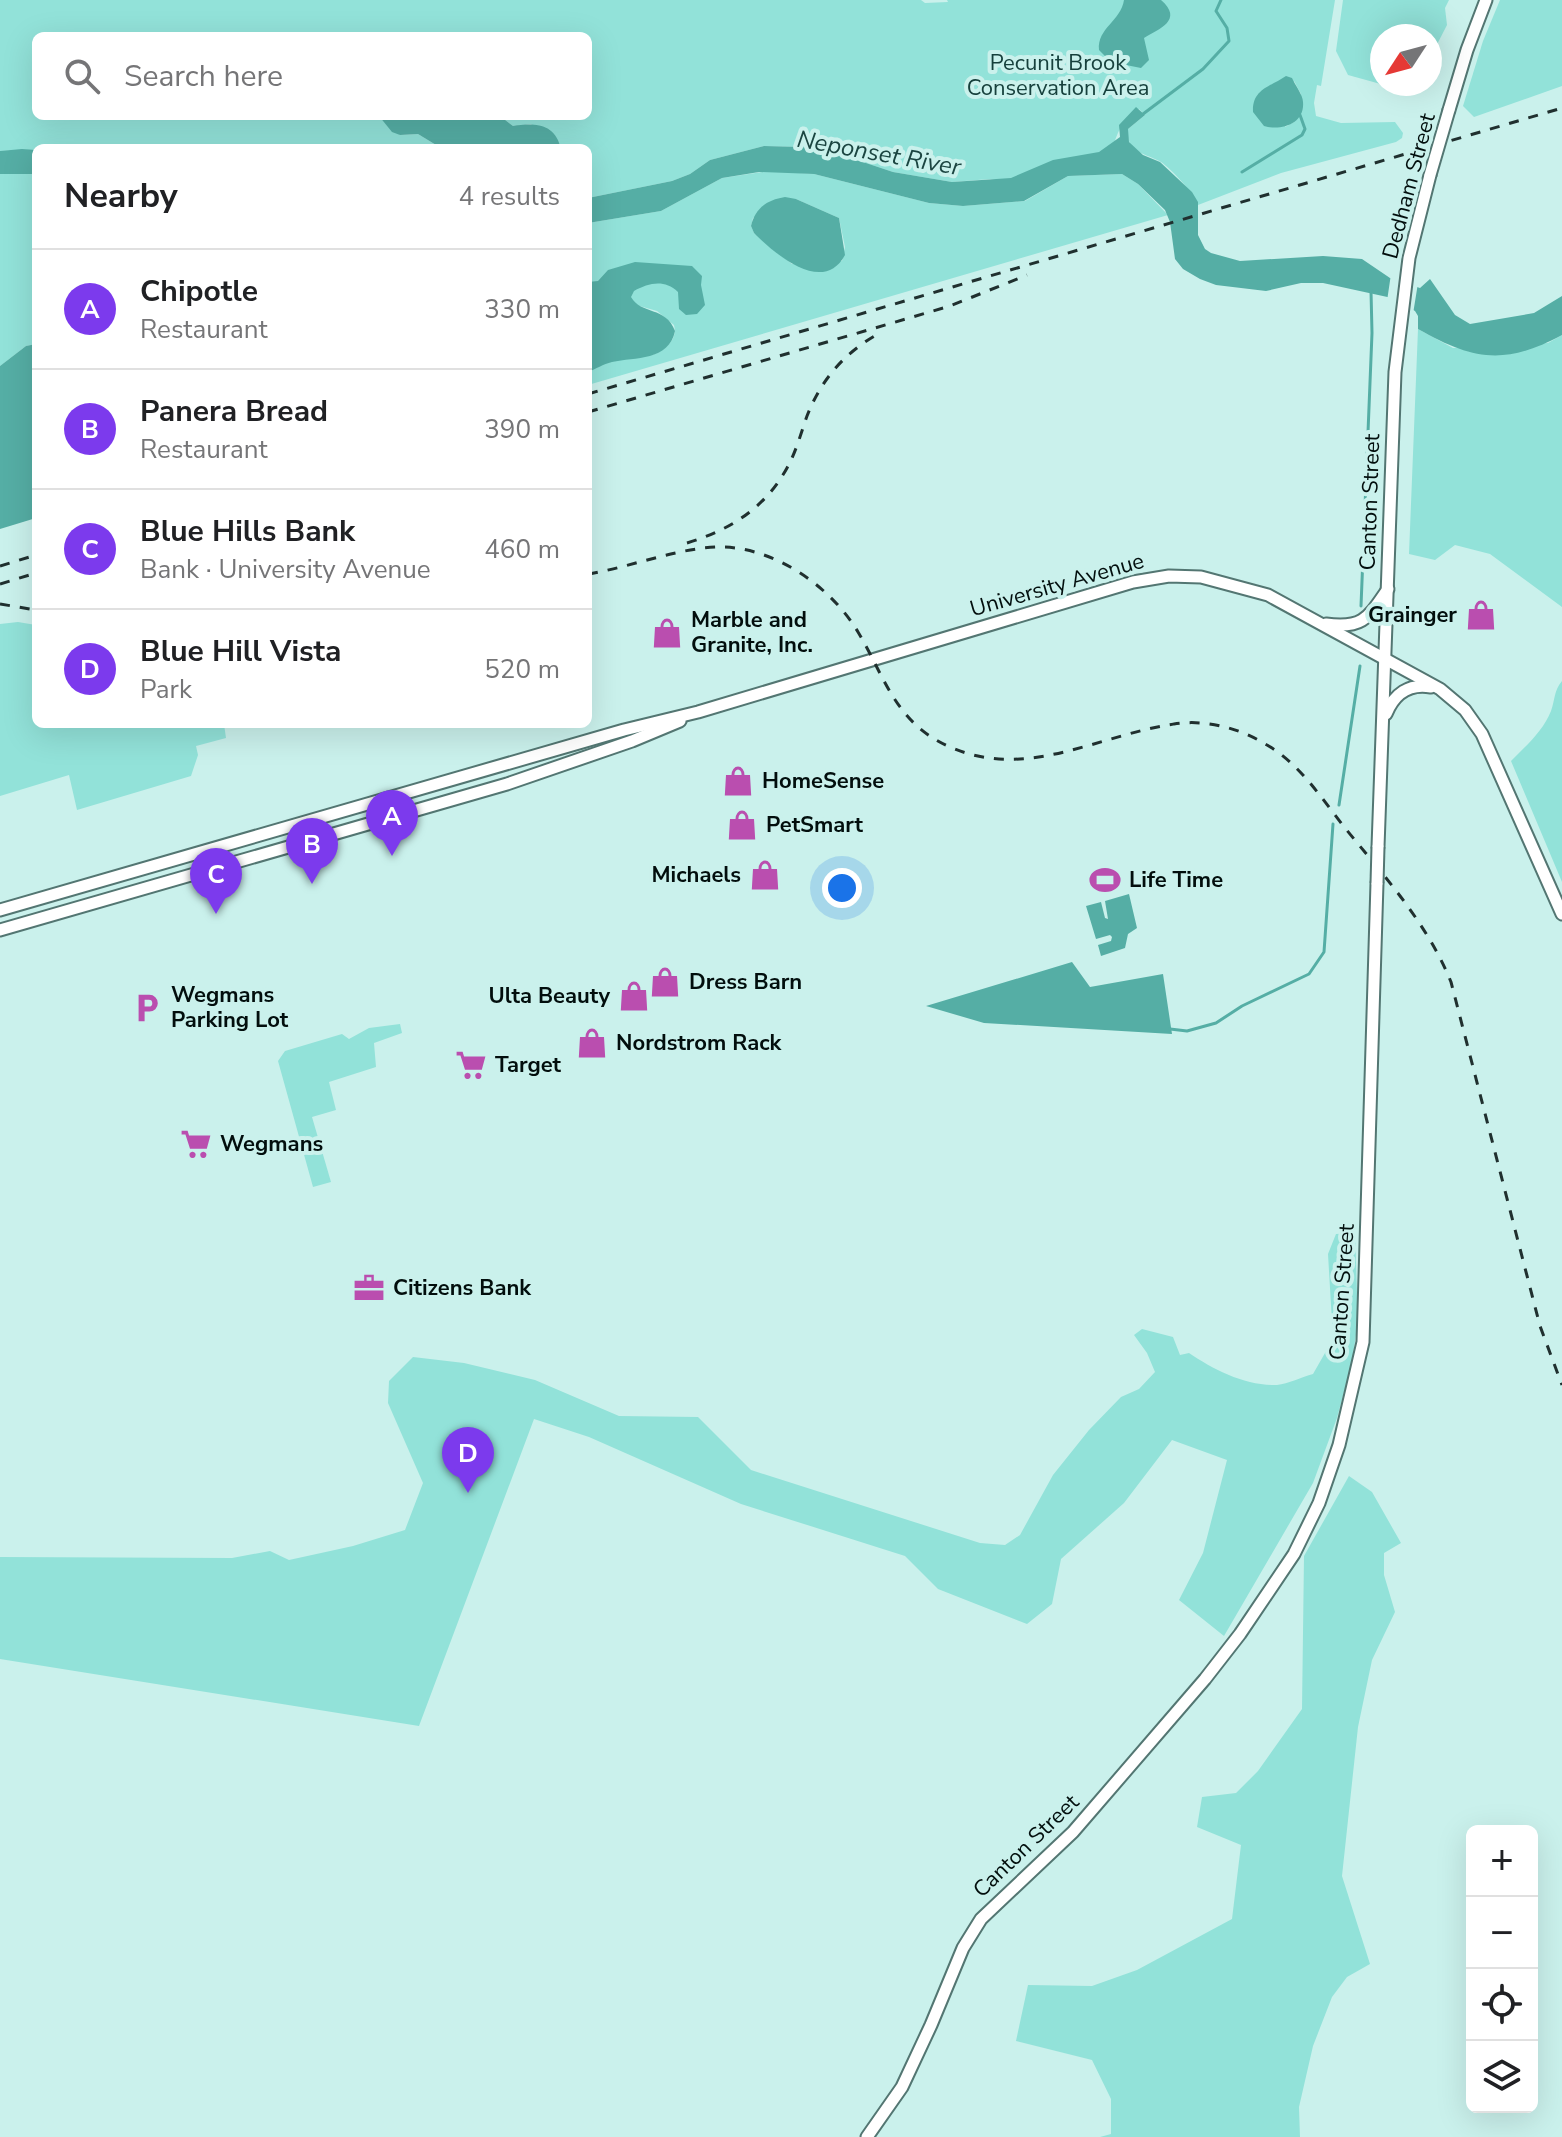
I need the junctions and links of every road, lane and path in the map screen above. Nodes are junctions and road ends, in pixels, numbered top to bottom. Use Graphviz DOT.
graph roads {
  1 [pos="1486,0"];
  2 [pos="1404,293"];
  3 [pos="1388,589"];
  4 [pos="1319,622"];
  5 [pos="1386,660"];
  6 [pos="1440,689"];
  7 [pos="698,712"];
  8 [pos="1384,718"];
  9 [pos="0,910"];
  10 [pos="1562,914"];
  11 [pos="0,930"];
  12 [pos="867,2137"];
  1 -- 2 [label="main road, Dedham Street, bridge"];
  2 -- 3 [label="main road, Canton Street"];
  3 -- 4 [label="main road"];
  3 -- 5 [label="main road, Canton Street"];
  4 -- 5 [label="main road, University Avenue"];
  4 -- 7 [label="main road, University Avenue"];
  5 -- 6 [label="main road, University Avenue"];
  5 -- 8 [label="main road, Canton Street"];
  6 -- 8 [label="main road"];
  6 -- 10 [label="main road, University Avenue"];
  7 -- 9 [label="main road, University Avenue"];
  7 -- 11 [label="main road, University Avenue"];
  8 -- 12 [label="main road, Canton Street, bridge"];
}
